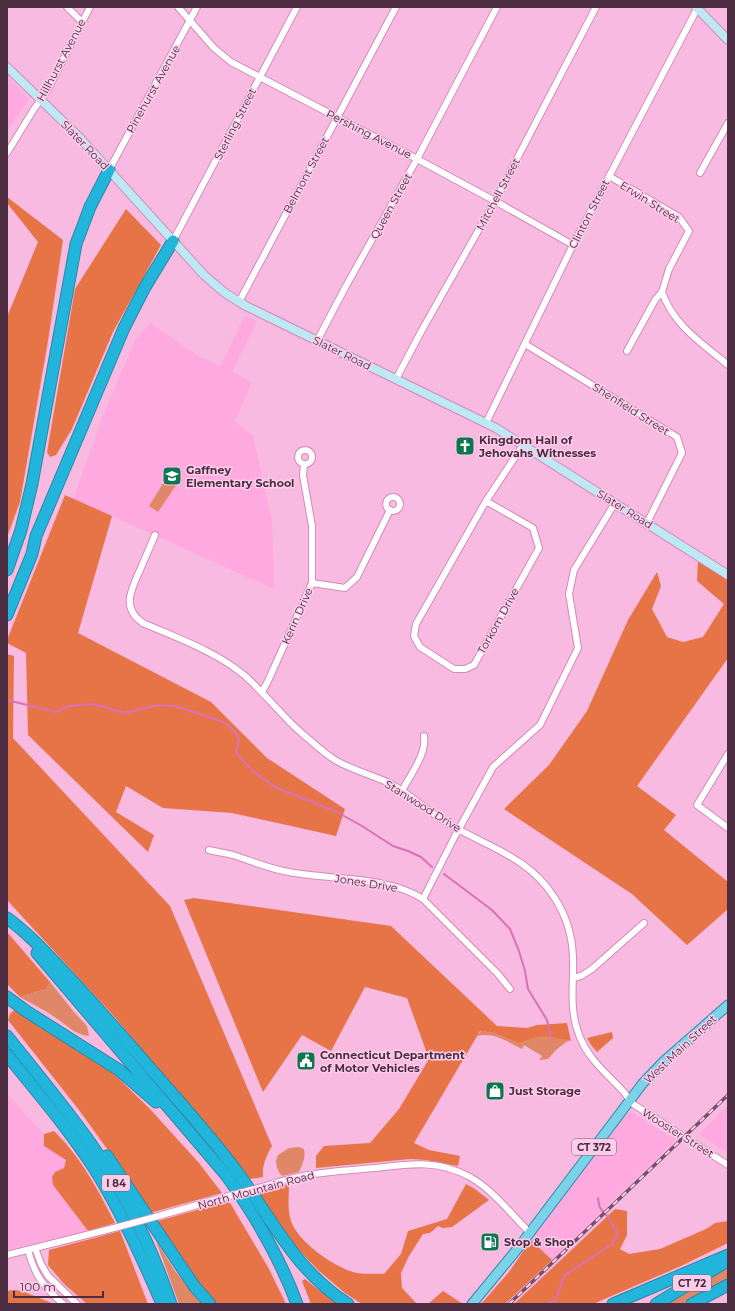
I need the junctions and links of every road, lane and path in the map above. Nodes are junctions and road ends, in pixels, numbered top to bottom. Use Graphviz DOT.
graph roads {
  1 [pos="67,7"];
  2 [pos="90,7"];
  3 [pos="178,7"];
  4 [pos="197,7"];
  5 [pos="297,7"];
  6 [pos="396,7"];
  7 [pos="497,7"];
  8 [pos="596,7"];
  9 [pos="697,7"];
  10 [pos="190,20"];
  11 [pos="82,22"];
  12 [pos="728,40"];
  13 [pos="7,67"];
  14 [pos="259,77"];
  15 [pos="41,100"];
  16 [pos="336,118"];
  17 [pos="728,123"];
  18 [pos="7,153"];
  19 [pos="417,159"];
  20 [pos="109,170"];
  21 [pos="700,173"];
  22 [pos="609,176"];
  23 [pos="495,201"];
  24 [pos="173,241"];
  25 [pos="573,246"];
  26 [pos="662,292"];
  27 [pos="239,302"];
  28 [pos="317,341"];
  29 [pos="525,344"];
  30 [pos="627,350"];
  31 [pos="728,365"];
  32 [pos="396,379"];
  33 [pos="486,423"];
  34 [pos="523,445"];
  35 [pos="304,464"];
  36 [pos="486,501"];
  37 [pos="615,503"];
  38 [pos="390,510"];
  39 [pos="647,523"];
  40 [pos="155,535"];
  41 [pos="36,536"];
  42 [pos="7,571"];
  43 [pos="728,574"];
  44 [pos="312,583"];
  45 [pos="7,598"];
  46 [pos="7,615"];
  47 [pos="262,692"];
  48 [pos="424,736"];
  49 [pos="728,754"];
  50 [pos="402,790"];
  51 [pos="728,828"];
  52 [pos="459,829"];
  53 [pos="209,850"];
  54 [pos="423,900"];
  55 [pos="7,918"];
  56 [pos="644,924"];
  57 [pos="572,978"];
  58 [pos="510,989"];
  59 [pos="7,997"];
  60 [pos="728,1004"];
  61 [pos="7,1036"];
  62 [pos="7,1055"];
  63 [pos="38,1075"];
  64 [pos="629,1100"];
  65 [pos="179,1120"];
  66 [pos="728,1165"];
  67 [pos="530,1232"];
  68 [pos="35,1248"];
  69 [pos="28,1250"];
  70 [pos="7,1255"];
  71 [pos="728,1255"];
  72 [pos="728,1261"];
  73 [pos="728,1286"];
  74 [pos="63,1304"];
  75 [pos="77,1304"];
  76 [pos="162,1304"];
  77 [pos="171,1304"];
  78 [pos="210,1304"];
  79 [pos="297,1304"];
  80 [pos="348,1304"];
  81 [pos="472,1304"];
  82 [pos="613,1304"];
  83 [pos="656,1304"];
  84 [pos="692,1304"];
  85 [pos="701,1304"];
  1 -- 11 [label="street"];
  2 -- 11 [label="street, Hillhurst Avenue"];
  3 -- 10 [label="street, Pershing Avenue"];
  4 -- 10 [label="street, Pinehurst Avenue"];
  5 -- 14 [label="street, Sterling Street"];
  6 -- 16 [label="street, Belmont Street"];
  7 -- 19 [label="street, Queen Street"];
  8 -- 23 [label="street, Mitchell Street"];
  9 -- 12 [label="main road"];
  9 -- 22 [label="street, Clinton Street"];
  10 -- 14 [label="street, Pershing Avenue"];
  10 -- 20 [label="street, Pinehurst Avenue"];
  11 -- 15 [label="street, Hillhurst Avenue"];
  13 -- 15 [label="main road, Slater Road"];
  14 -- 16 [label="street, Pershing Avenue"];
  14 -- 24 [label="street, Sterling Street"];
  15 -- 18 [label="street, Hillhurst Avenue"];
  15 -- 20 [label="main road, Slater Road"];
  16 -- 19 [label="street, Pershing Avenue"];
  16 -- 27 [label="street, Belmont Street"];
  17 -- 21 [label="street"];
  19 -- 23 [label="street, Pershing Avenue"];
  19 -- 28 [label="street, Queen Street"];
  20 -- 24 [label="main road, Slater Road"];
  20 -- 42 [label="highway"];
  22 -- 25 [label="street, Clinton Street"];
  22 -- 26 [label="street, Erwin Street"];
  23 -- 25 [label="street, Pershing Avenue"];
  23 -- 32 [label="street, Mitchell Street"];
  24 -- 27 [label="main road, Slater Road"];
  24 -- 41 [label="highway"];
  25 -- 29 [label="street, Clinton Street"];
  26 -- 30 [label="street"];
  26 -- 31 [label="street"];
  27 -- 28 [label="main road, Slater Road"];
  28 -- 32 [label="main road, Slater Road"];
  29 -- 33 [label="street, Clinton Street"];
  29 -- 39 [label="street, Shenfield Street"];
  32 -- 33 [label="main road, Slater Road"];
  33 -- 34 [label="main road, Slater Road"];
  34 -- 36 [label="street, Torkom Drive"];
  34 -- 37 [label="main road, Slater Road"];
  35 -- 44 [label="street, Kerin Drive"];
  36 -- 36 [label="street, Torkom Drive"];
  37 -- 39 [label="main road, Slater Road"];
  37 -- 52 [label="street"];
  38 -- 44 [label="street"];
  39 -- 43 [label="main road, Slater Road"];
  40 -- 47 [label="street, Stanwood Drive"];
  41 -- 45 [label="highway"];
  41 -- 46 [label="highway"];
  44 -- 47 [label="street, Kerin Drive"];
  47 -- 50 [label="street, Stanwood Drive"];
  48 -- 50 [label="street"];
  49 -- 51 [label="street"];
  50 -- 52 [label="street, Stanwood Drive"];
  52 -- 54 [label="street"];
  52 -- 57 [label="street, Stanwood Drive"];
  53 -- 54 [label="street, Jones Drive"];
  54 -- 58 [label="street, Jones Drive"];
  55 -- 65 [label="highway"];
  55 -- 80 [label="highway"];
  56 -- 57 [label="street"];
  57 -- 64 [label="street, Stanwood Drive"];
  59 -- 65 [label="highway"];
  60 -- 64 [label="main road, West Main Street / CT 372"];
  61 -- 63 [label="highway, I 84"];
  62 -- 76 [label="highway"];
  63 -- 77 [label="highway, I 84"];
  63 -- 78 [label="highway"];
  64 -- 66 [label="street, Wooster Street"];
  64 -- 67 [label="main road, West Main Street / CT 372"];
  65 -- 79 [label="highway"];
  67 -- 68 [label="street, North Mountain Road, bridge"];
  67 -- 81 [label="main road, West Main Street / CT 372"];
  68 -- 69 [label="street, North Mountain Road"];
  68 -- 75 [label="street"];
  69 -- 70 [label="street, North Mountain Road"];
  69 -- 74 [label="street"];
  71 -- 82 [label="highway"];
  72 -- 83 [label="highway, CT 72"];
  73 -- 84 [label="highway"];
  73 -- 85 [label="highway, CT 72"];
}
